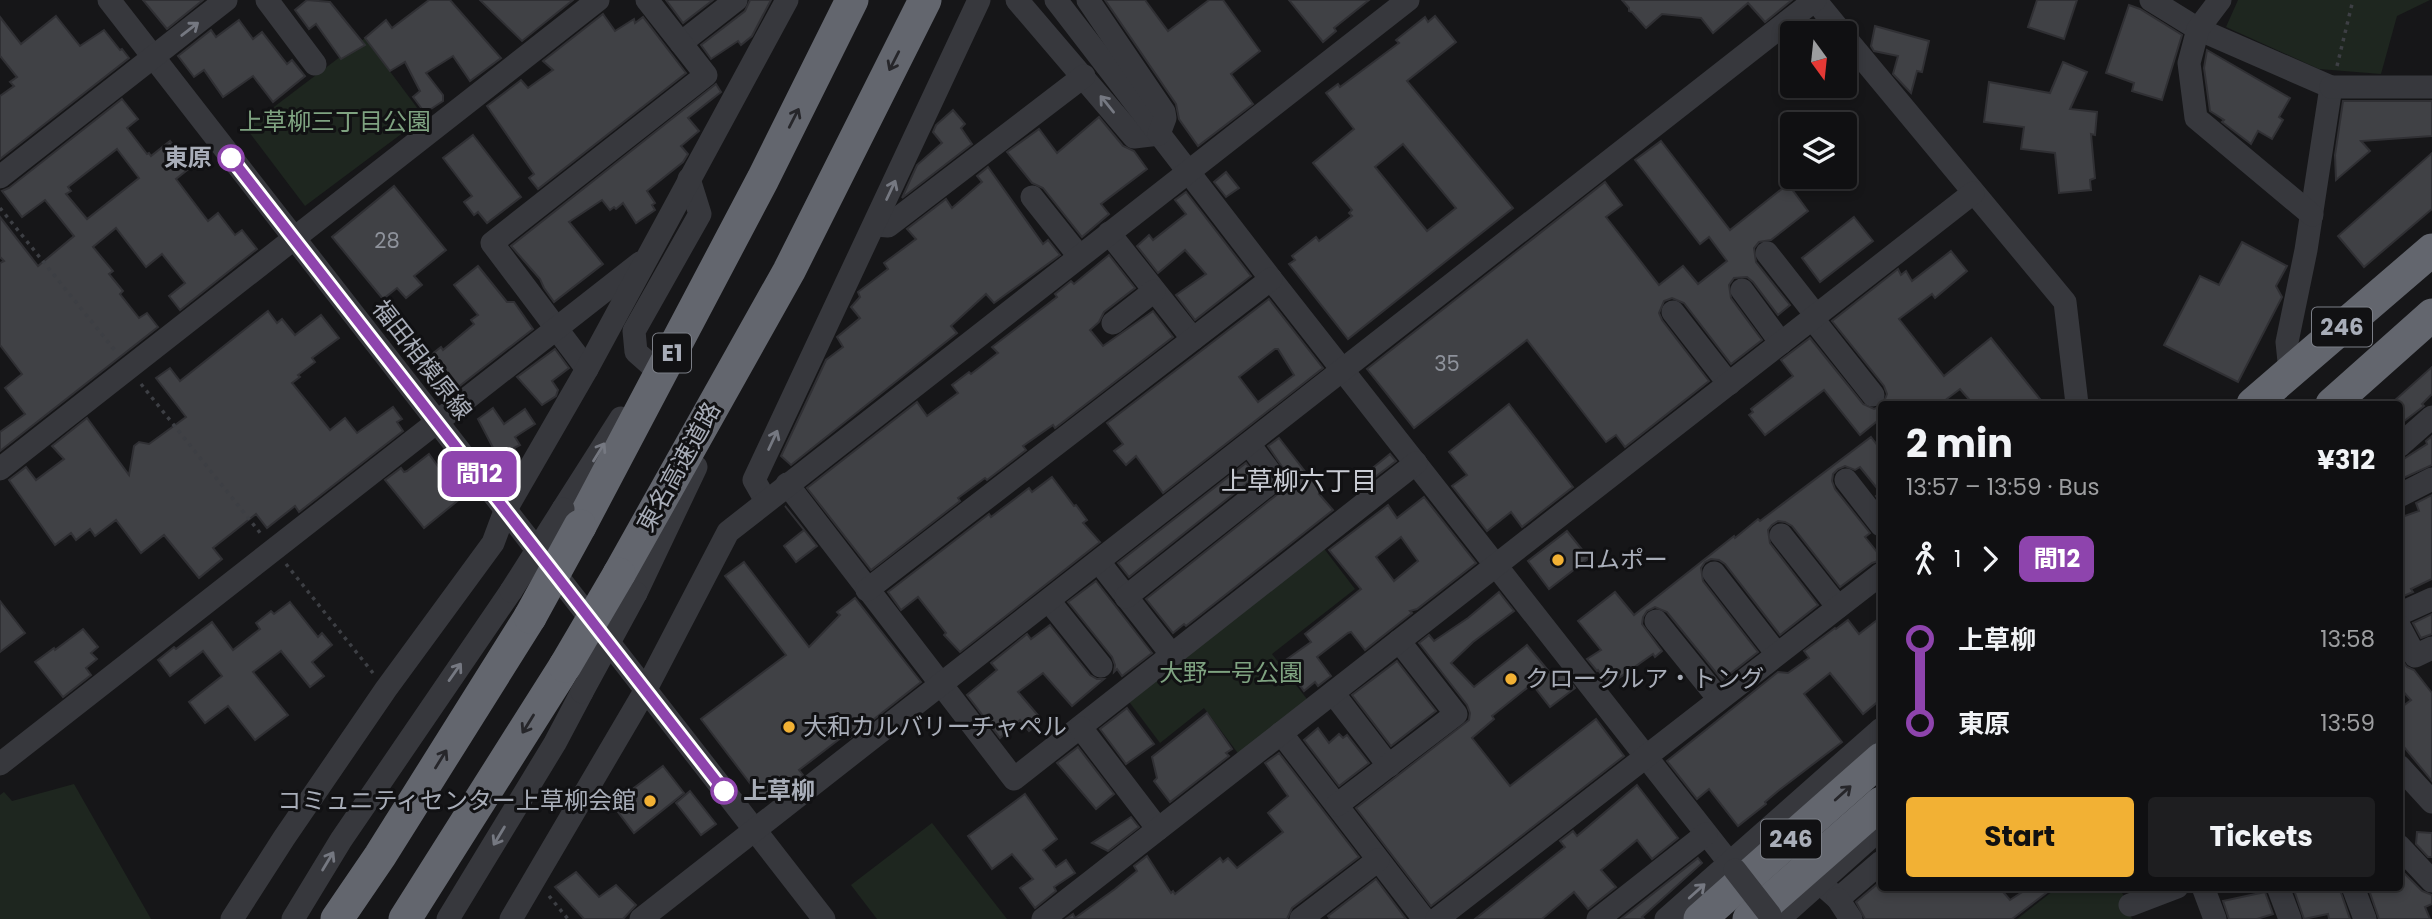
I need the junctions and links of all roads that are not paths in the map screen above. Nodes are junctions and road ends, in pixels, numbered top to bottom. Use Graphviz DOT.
graph roads {
  1 [pos="109,0"];
  2 [pos="226,0"];
  3 [pos="267,0"];
  4 [pos="598,0"];
  5 [pos="647,0"];
  6 [pos="736,0"];
  7 [pos="787,0"];
  8 [pos="852,0"];
  9 [pos="925,0"];
  10 [pos="979,0"];
  11 [pos="1017,0"];
  12 [pos="1056,0"];
  13 [pos="1088,0"];
  14 [pos="1408,0"];
  15 [pos="1815,0"];
  16 [pos="2151,0"];
  17 [pos="2220,0"];
  18 [pos="1832,21"];
  19 [pos="2198,29"];
  20 [pos="681,43"];
  21 [pos="1857,51"];
  22 [pos="153,57"];
  23 [pos="315,64"];
  24 [pos="1084,76"];
  25 [pos="2331,87"];
  26 [pos="2432,87"];
  27 [pos="1159,134"];
  28 [pos="1188,171"];
  29 [pos="0,177"];
  30 [pos="690,179"];
  31 [pos="763,179"];
  32 [pos="1973,193"];
  33 [pos="1032,197"];
  34 [pos="2312,215"];
  35 [pos="874,225"];
  36 [pos="1109,233"];
  37 [pos="294,239"];
  38 [pos="2432,250"];
  39 [pos="1767,253"];
  40 [pos="648,256"];
  41 [pos="1079,256"];
  42 [pos="2432,274"];
  43 [pos="1271,279"];
  44 [pos="1742,290"];
  45 [pos="1154,291"];
  46 [pos="1673,312"];
  47 [pos="2432,314"];
  48 [pos="1814,317"];
  49 [pos="1113,323"];
  50 [pos="556,328"];
  51 [pos="2432,336"];
  52 [pos="1193,339"];
  53 [pos="1781,343"];
  54 [pos="653,367"];
  55 [pos="587,369"];
  56 [pos="1343,371"];
  57 [pos="2291,371"];
  58 [pos="1729,383"];
  59 [pos="1874,395"];
  60 [pos="2077,401"];
  61 [pos="2256,401"];
  62 [pos="2286,401"];
  63 [pos="2335,401"];
  64 [pos="2360,401"];
  65 [pos="2432,417"];
  66 [pos="437,422"];
  67 [pos="2403,442"];
  68 [pos="1250,444"];
  69 [pos="1416,463"];
  70 [pos="0,469"];
  71 [pos="2432,479"];
  72 [pos="1846,480"];
  73 [pos="787,484"];
  74 [pos="2403,494"];
  75 [pos="766,500"];
  76 [pos="505,511"];
  77 [pos="572,517"];
  78 [pos="1878,521"];
  79 [pos="1781,536"];
  80 [pos="1099,562"];
  81 [pos="1495,566"];
  82 [pos="1714,573"];
  83 [pos="1878,576"];
  84 [pos="867,590"];
  85 [pos="1126,597"];
  86 [pos="2432,598"];
  87 [pos="1049,601"];
  88 [pos="520,604"];
  89 [pos="1839,607"];
  90 [pos="2403,612"];
  91 [pos="1656,621"];
  92 [pos="2403,633"];
  93 [pos="1399,641"];
  94 [pos="2432,648"];
  95 [pos="1777,654"];
  96 [pos="1172,655"];
  97 [pos="1101,666"];
  98 [pos="574,679"];
  99 [pos="941,684"];
  100 [pos="645,691"];
  101 [pos="1333,692"];
  102 [pos="1719,699"];
  103 [pos="1081,728"];
  104 [pos="1878,732"];
  105 [pos="1281,733"];
  106 [pos="1645,756"];
  107 [pos="1878,762"];
  108 [pos="0,764"];
  109 [pos="1389,766"];
  110 [pos="2403,770"];
  111 [pos="2432,802"];
  112 [pos="1337,806"];
  113 [pos="1878,806"];
  114 [pos="1158,829"];
  115 [pos="755,831"];
  116 [pos="1878,831"];
  117 [pos="1706,834"];
  118 [pos="2403,850"];
  119 [pos="1378,860"];
  120 [pos="1878,865"];
  121 [pos="1732,867"];
  122 [pos="2432,881"];
  123 [pos="1820,883"];
  124 [pos="2166,891"];
  125 [pos="2204,891"];
  126 [pos="2280,891"];
  127 [pos="2354,891"];
  128 [pos="1838,899"];
  129 [pos="2129,904"];
  130 [pos="1768,918"];
  131 [pos="232,919"];
  132 [pos="293,919"];
  133 [pos="337,919"];
  134 [pos="405,919"];
  135 [pos="448,919"];
  136 [pos="511,919"];
  137 [pos="641,919"];
  138 [pos="824,919"];
  139 [pos="1043,919"];
  140 [pos="1301,919"];
  141 [pos="1424,919"];
  142 [pos="1437,919"];
  143 [pos="1598,919"];
  144 [pos="1666,919"];
  145 [pos="1700,919"];
  146 [pos="1851,919"];
  147 [pos="2215,919"];
  148 [pos="2290,919"];
  149 [pos="2365,919"];
  1 -- 22 [label="street, 福田相模原線"];
  22 -- 2 [label="street, one-way"];
  3 -- 23 [label="street"];
  4 -- 37 [label="street"];
  5 -- 20 [label="street"];
  6 -- 20 [label="street"];
  7 -- 30 [label="street"];
  31 -- 8 [label="highway, E1, one-way"];
  9 -- 98 [label="highway, 東名高速道路 / E1, one-way, bridge"];
  35 -- 10 [label="street, one-way"];
  11 -- 24 [label="street"];
  12 -- 27 [label="street"];
  13 -- 27 [label="street"];
  14 -- 28 [label="street"];
  15 -- 18 [label="street"];
  15 -- 56 [label="street"];
  16 -- 19 [label="street"];
  17 -- 19 [label="street"];
  19 -- 25 [label="street"];
  19 -- 34 [label="street"];
  20 -- 50 [label="street"];
  21 -- 32 [label="street"];
  22 -- 29 [label="street"];
  22 -- 37 [label="street, 福田相模原線"];
  27 -- 24 [label="street, one-way"];
  24 -- 35 [label="street"];
  25 -- 26 [label="street"];
  25 -- 34 [label="street"];
  27 -- 28 [label="street"];
  28 -- 36 [label="street"];
  28 -- 43 [label="street"];
  30 -- 40 [label="street"];
  30 -- 54 [label="street"];
  31 -- 54 [label="street"];
  31 -- 77 [label="highway, E1"];
  32 -- 48 [label="street"];
  32 -- 60 [label="street"];
  33 -- 41 [label="street"];
  34 -- 57 [label="street"];
  75 -- 35 [label="street, one-way"];
  36 -- 41 [label="street"];
  36 -- 45 [label="street"];
  37 -- 66 [label="street, 福田相模原線"];
  37 -- 70 [label="street"];
  38 -- 57 [label="highway, 246"];
  39 -- 48 [label="street"];
  40 -- 50 [label="street"];
  40 -- 55 [label="street"];
  41 -- 73 [label="street"];
  42 -- 62 [label="highway, 246"];
  43 -- 52 [label="street"];
  43 -- 56 [label="street"];
  44 -- 53 [label="street"];
  45 -- 49 [label="street"];
  45 -- 52 [label="street"];
  46 -- 58 [label="street"];
  47 -- 63 [label="highway, 246"];
  48 -- 53 [label="street"];
  48 -- 59 [label="street"];
  50 -- 55 [label="street"];
  50 -- 66 [label="street"];
  51 -- 64 [label="highway, 246"];
  52 -- 84 [label="street"];
  53 -- 58 [label="street"];
  77 -- 54 [label="street, one-way"];
  55 -- 76 [label="street"];
  56 -- 68 [label="street"];
  56 -- 69 [label="street"];
  57 -- 61 [label="highway, 246"];
  58 -- 81 [label="street"];
  65 -- 67 [label="street"];
  66 -- 76 [label="street, 福田相模原線"];
  66 -- 108 [label="street"];
  68 -- 80 [label="street"];
  68 -- 85 [label="street"];
  69 -- 81 [label="street"];
  69 -- 96 [label="street"];
  71 -- 74 [label="street"];
  72 -- 78 [label="street"];
  73 -- 75 [label="street"];
  73 -- 84 [label="street"];
  75 -- 100 [label="street"];
  76 -- 100 [label="street, 福田相模原線"];
  76 -- 131 [label="street"];
  77 -- 88 [label="highway, E1, bridge"];
  79 -- 89 [label="street"];
  80 -- 85 [label="street"];
  80 -- 87 [label="street"];
  81 -- 93 [label="street"];
  81 -- 106 [label="street"];
  82 -- 95 [label="street"];
  83 -- 89 [label="street"];
  84 -- 99 [label="street"];
  85 -- 96 [label="street"];
  86 -- 90 [label="street"];
  87 -- 97 [label="street"];
  87 -- 99 [label="street"];
  132 -- 88 [label="street, one-way"];
  133 -- 88 [label="highway, E1, one-way"];
  89 -- 95 [label="street"];
  91 -- 102 [label="street"];
  92 -- 94 [label="street"];
  93 -- 101 [label="street"];
  93 -- 109 [label="street"];
  95 -- 102 [label="street"];
  96 -- 103 [label="street"];
  98 -- 134 [label="highway, 東名高速道路 / E1, one-way"];
  98 -- 135 [label="street, one-way"];
  99 -- 103 [label="street"];
  99 -- 115 [label="street"];
  100 -- 115 [label="street, 福田相模原線"];
  100 -- 136 [label="street"];
  101 -- 105 [label="street"];
  101 -- 109 [label="street"];
  102 -- 106 [label="street"];
  103 -- 114 [label="street"];
  104 -- 121 [label="street"];
  105 -- 112 [label="street"];
  105 -- 114 [label="street"];
  106 -- 117 [label="street"];
  106 -- 142 [label="street"];
  145 -- 107 [label="highway, 246, one-way"];
  109 -- 112 [label="street"];
  110 -- 111 [label="street"];
  112 -- 119 [label="street"];
  113 -- 130 [label="highway, 246"];
  114 -- 139 [label="street"];
  115 -- 137 [label="street"];
  115 -- 138 [label="street, 福田相模原線"];
  116 -- 123 [label="street"];
  117 -- 121 [label="street"];
  117 -- 143 [label="street"];
  118 -- 122 [label="street"];
  119 -- 140 [label="street"];
  119 -- 141 [label="street"];
  120 -- 128 [label="street"];
  121 -- 130 [label="street, bridge"];
  144 -- 121 [label="street, one-way"];
  123 -- 128 [label="street"];
  123 -- 130 [label="street"];
  124 -- 129 [label="street"];
  125 -- 147 [label="street"];
  126 -- 148 [label="street"];
  127 -- 149 [label="street"];
  128 -- 146 [label="street"];
}
